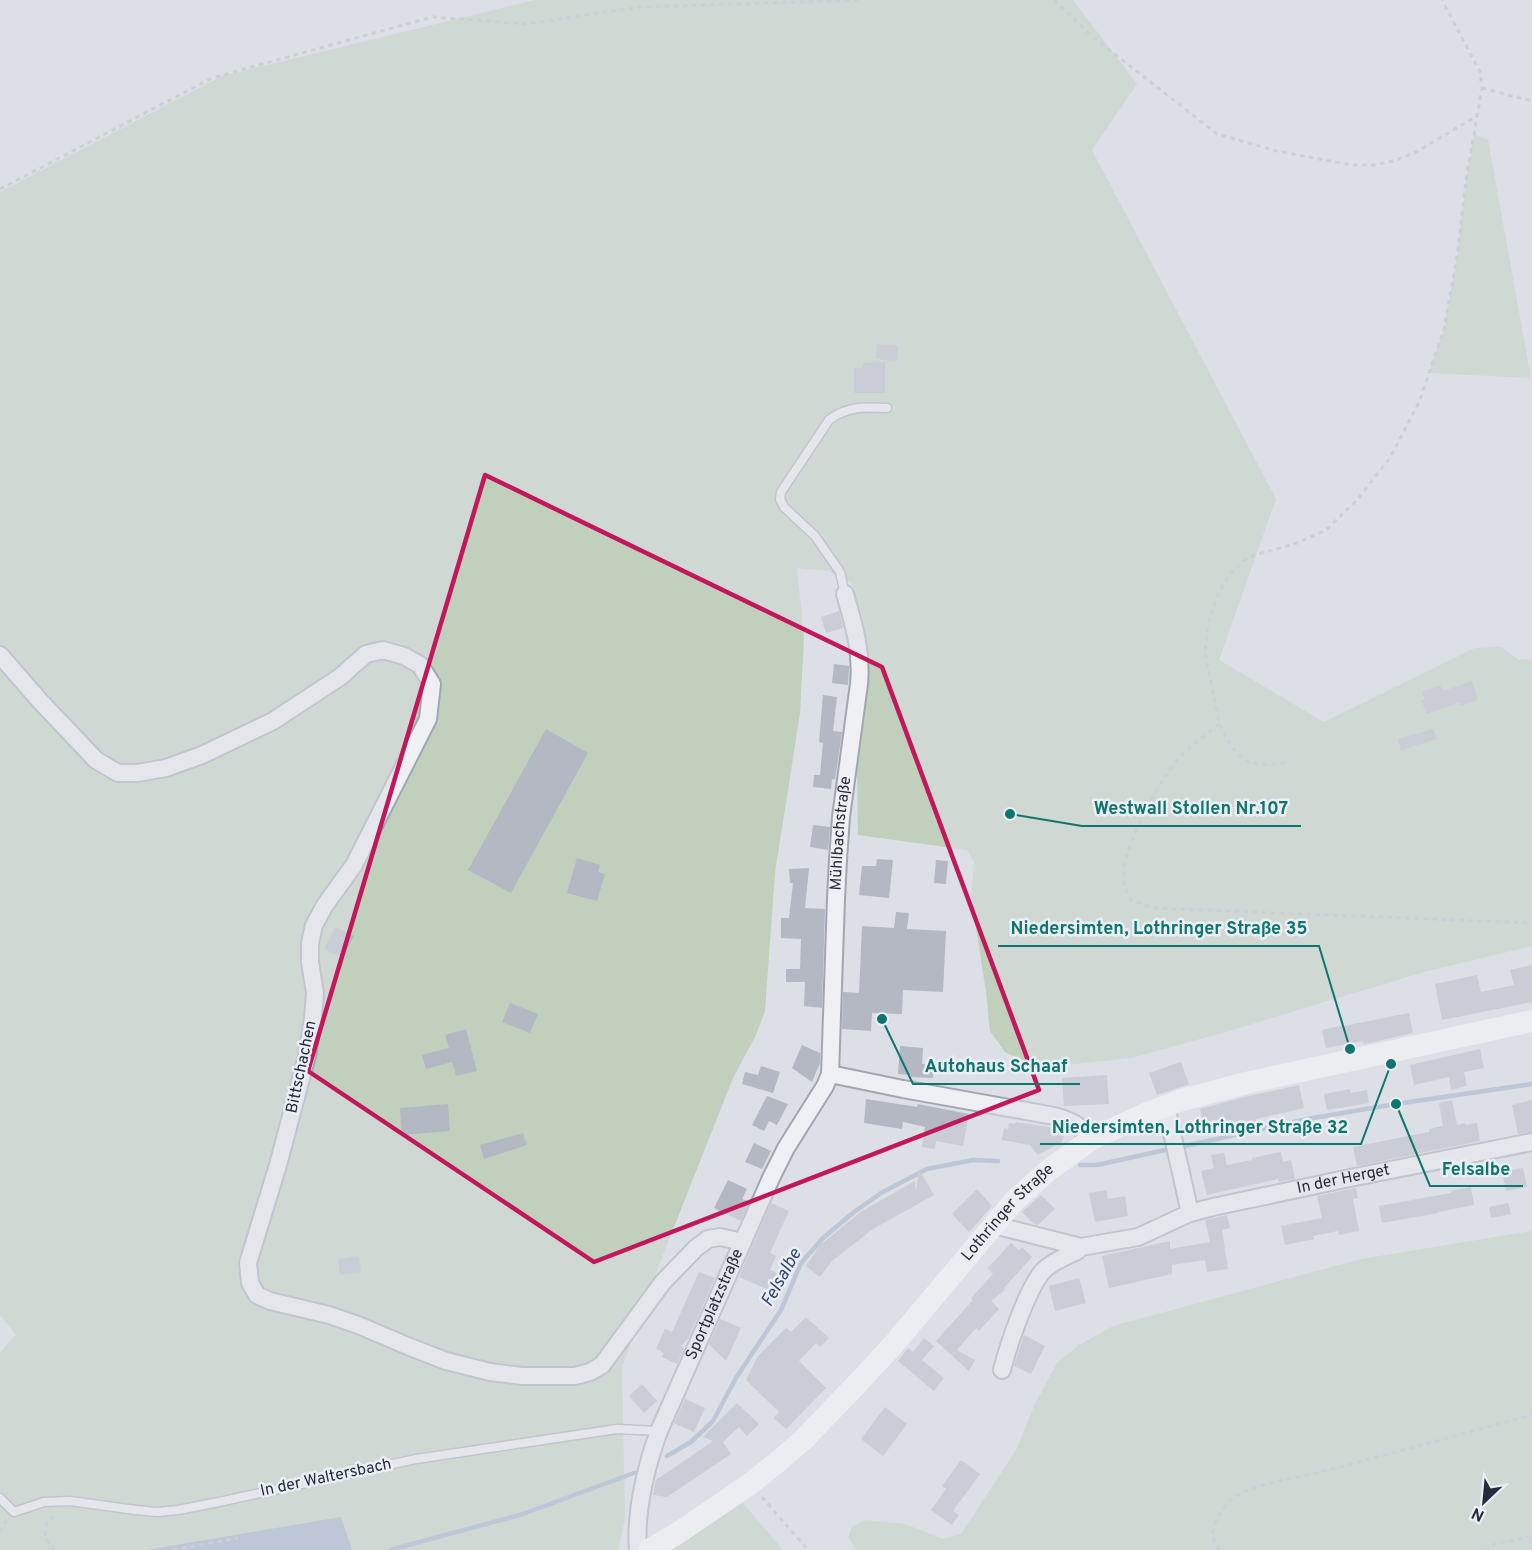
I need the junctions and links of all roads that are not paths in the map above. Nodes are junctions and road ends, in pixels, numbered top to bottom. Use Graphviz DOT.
graph roads {
  1 [pos="887,408"];
  2 [pos="845,594"];
  3 [pos="0,655"];
  4 [pos="1532,1021"];
  5 [pos="830,1074"];
  6 [pos="1166,1106"];
  7 [pos="1092,1139"];
  8 [pos="1532,1142"];
  9 [pos="1190,1213"];
  10 [pos="994,1225"];
  11 [pos="743,1242"];
  12 [pos="1081,1247"];
  13 [pos="1002,1370"];
  14 [pos="659,1431"];
  15 [pos="0,1498"];
  16 [pos="638,1550"];
  17 [pos="649,1550"];
  1 -- 2 [label="lane, Mühlbachstraße"];
  2 -- 5 [label="street, Mühlbachstraße"];
  3 -- 11 [label="street, Bittschachen"];
  4 -- 6 [label="main road, Lothringer Straße"];
  5 -- 7 [label="street"];
  5 -- 11 [label="street, Sportplatzstraße"];
  6 -- 7 [label="main road, Lothringer Straße"];
  6 -- 9 [label="street"];
  7 -- 10 [label="main road, Lothringer Straße"];
  8 -- 9 [label="street, In der Herget"];
  9 -- 12 [label="street, In der Herget"];
  10 -- 12 [label="street, In der Herget"];
  10 -- 17 [label="main road, Lothringer Straße"];
  11 -- 14 [label="street, Sportplatzstraße"];
  12 -- 13 [label="street, In der Herget"];
  14 -- 15 [label="lane, In der Waltersbach"];
  14 -- 16 [label="street, Sportplatzstraße"];
}
